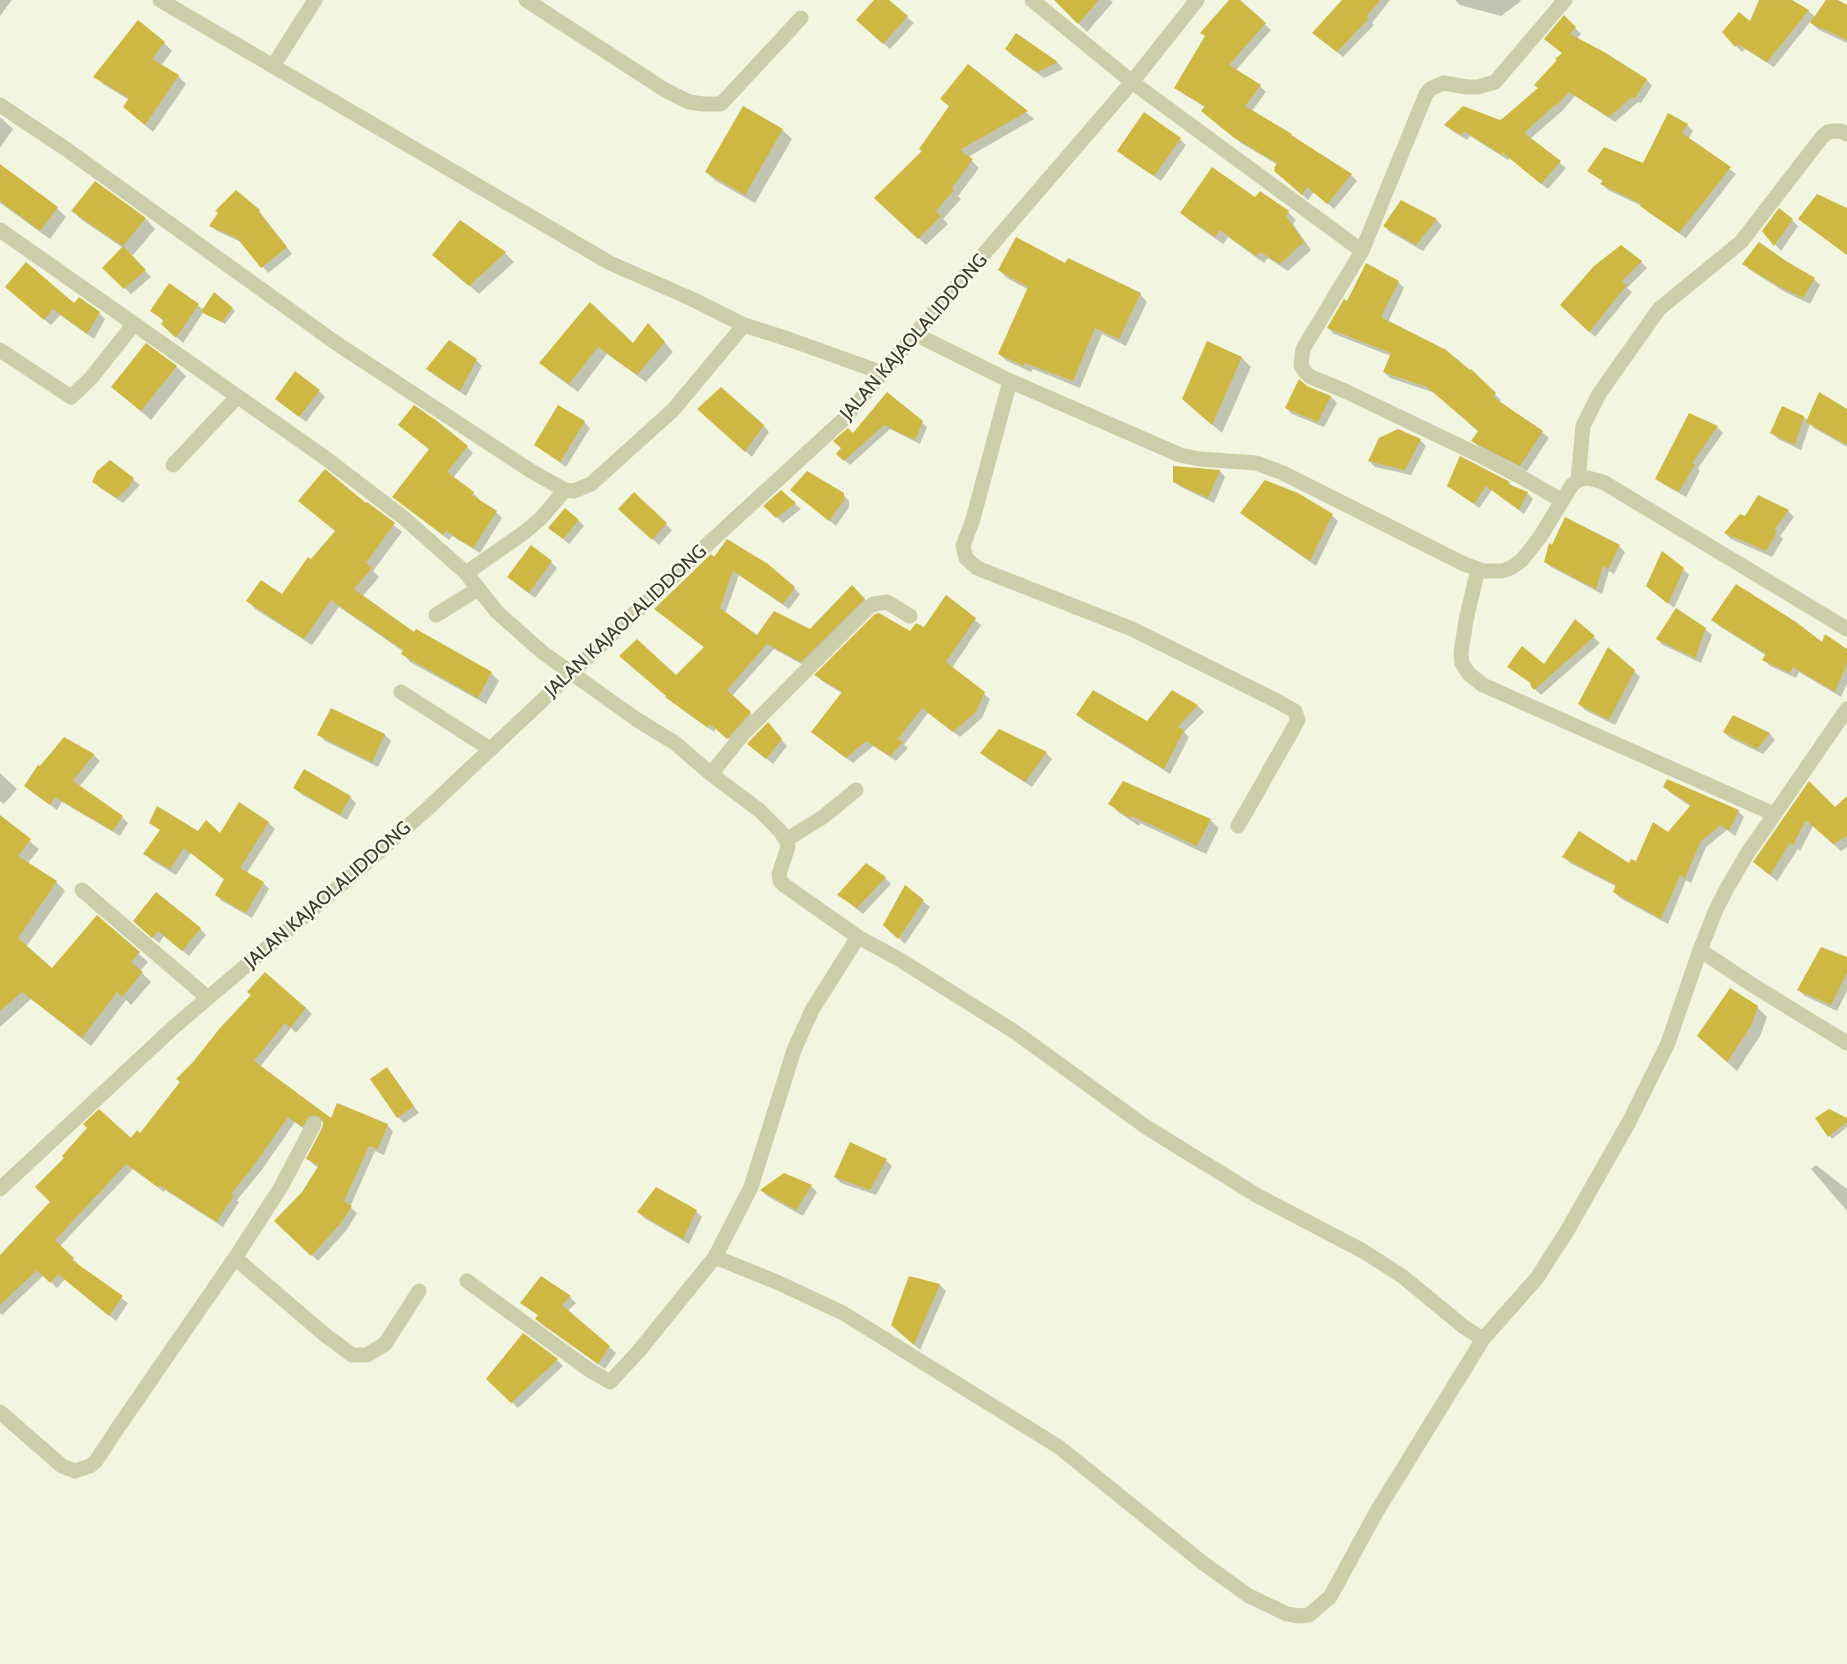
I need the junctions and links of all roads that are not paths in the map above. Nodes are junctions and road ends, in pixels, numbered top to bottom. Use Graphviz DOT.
graph roads {
  1 [pos="160,0"];
  2 [pos="315,0"];
  3 [pos="526,0"];
  4 [pos="1032,0"];
  5 [pos="1197,0"];
  6 [pos="1565,0"];
  7 [pos="801,18"];
  8 [pos="273,66"];
  9 [pos="1132,82"];
  10 [pos="0,105"];
  11 [pos="1847,134"];
  12 [pos="0,230"];
  13 [pos="1362,250"];
  14 [pos="134,324"];
  15 [pos="744,326"];
  16 [pos="915,334"];
  17 [pos="0,350"];
  18 [pos="883,373"];
  19 [pos="1010,381"];
  20 [pos="237,397"];
  21 [pos="173,465"];
  22 [pos="1578,480"];
  23 [pos="565,490"];
  24 [pos="1562,501"];
  25 [pos="1478,568"];
  26 [pos="466,573"];
  27 [pos="478,589"];
  28 [pos="436,615"];
  29 [pos="910,616"];
  30 [pos="1846,628"];
  31 [pos="571,673"];
  32 [pos="401,692"];
  33 [pos="1847,709"];
  34 [pos="490,750"];
  35 [pos="711,774"];
  36 [pos="856,790"];
  37 [pos="1774,814"];
  38 [pos="1238,826"];
  39 [pos="786,840"];
  40 [pos="82,890"];
  41 [pos="858,937"];
  42 [pos="1700,950"];
  43 [pos="208,998"];
  44 [pos="1847,1043"];
  45 [pos="314,1124"];
  46 [pos="0,1189"];
  47 [pos="715,1257"];
  48 [pos="235,1258"];
  49 [pos="468,1281"];
  50 [pos="419,1291"];
  51 [pos="1484,1339"];
  52 [pos="0,1412"];
  1 -- 8 [label="street"];
  2 -- 8 [label="street"];
  3 -- 7 [label="street"];
  4 -- 9 [label="street"];
  5 -- 9 [label="street, JALAN KAJAOLALIDDONG"];
  6 -- 13 [label="street"];
  8 -- 15 [label="street"];
  9 -- 13 [label="street"];
  9 -- 16 [label="street, JALAN KAJAOLALIDDONG"];
  10 -- 23 [label="street"];
  11 -- 22 [label="street"];
  12 -- 14 [label="street"];
  13 -- 24 [label="street"];
  14 -- 17 [label="street"];
  14 -- 20 [label="street"];
  15 -- 18 [label="street"];
  15 -- 23 [label="street"];
  16 -- 18 [label="street, JALAN KAJAOLALIDDONG"];
  16 -- 19 [label="street"];
  18 -- 31 [label="street, JALAN KAJAOLALIDDONG"];
  19 -- 25 [label="street"];
  19 -- 38 [label="street"];
  20 -- 21 [label="street"];
  20 -- 26 [label="street"];
  22 -- 24 [label="street"];
  22 -- 30 [label="street"];
  23 -- 26 [label="street"];
  24 -- 25 [label="street"];
  25 -- 37 [label="street"];
  26 -- 27 [label="street"];
  27 -- 28 [label="street"];
  27 -- 31 [label="street"];
  29 -- 35 [label="street"];
  31 -- 34 [label="street, JALAN KAJAOLALIDDONG"];
  31 -- 35 [label="street"];
  32 -- 34 [label="street"];
  33 -- 37 [label="street"];
  34 -- 43 [label="street, JALAN KAJAOLALIDDONG"];
  35 -- 39 [label="street"];
  36 -- 39 [label="street"];
  37 -- 42 [label="street"];
  39 -- 41 [label="street"];
  40 -- 43 [label="street"];
  41 -- 47 [label="street"];
  41 -- 51 [label="street"];
  42 -- 44 [label="street"];
  42 -- 51 [label="street"];
  43 -- 46 [label="street, JALAN KAJAOLALIDDONG"];
  45 -- 48 [label="street"];
  47 -- 49 [label="street"];
  47 -- 51 [label="street"];
  48 -- 50 [label="street"];
  48 -- 52 [label="street"];
}
